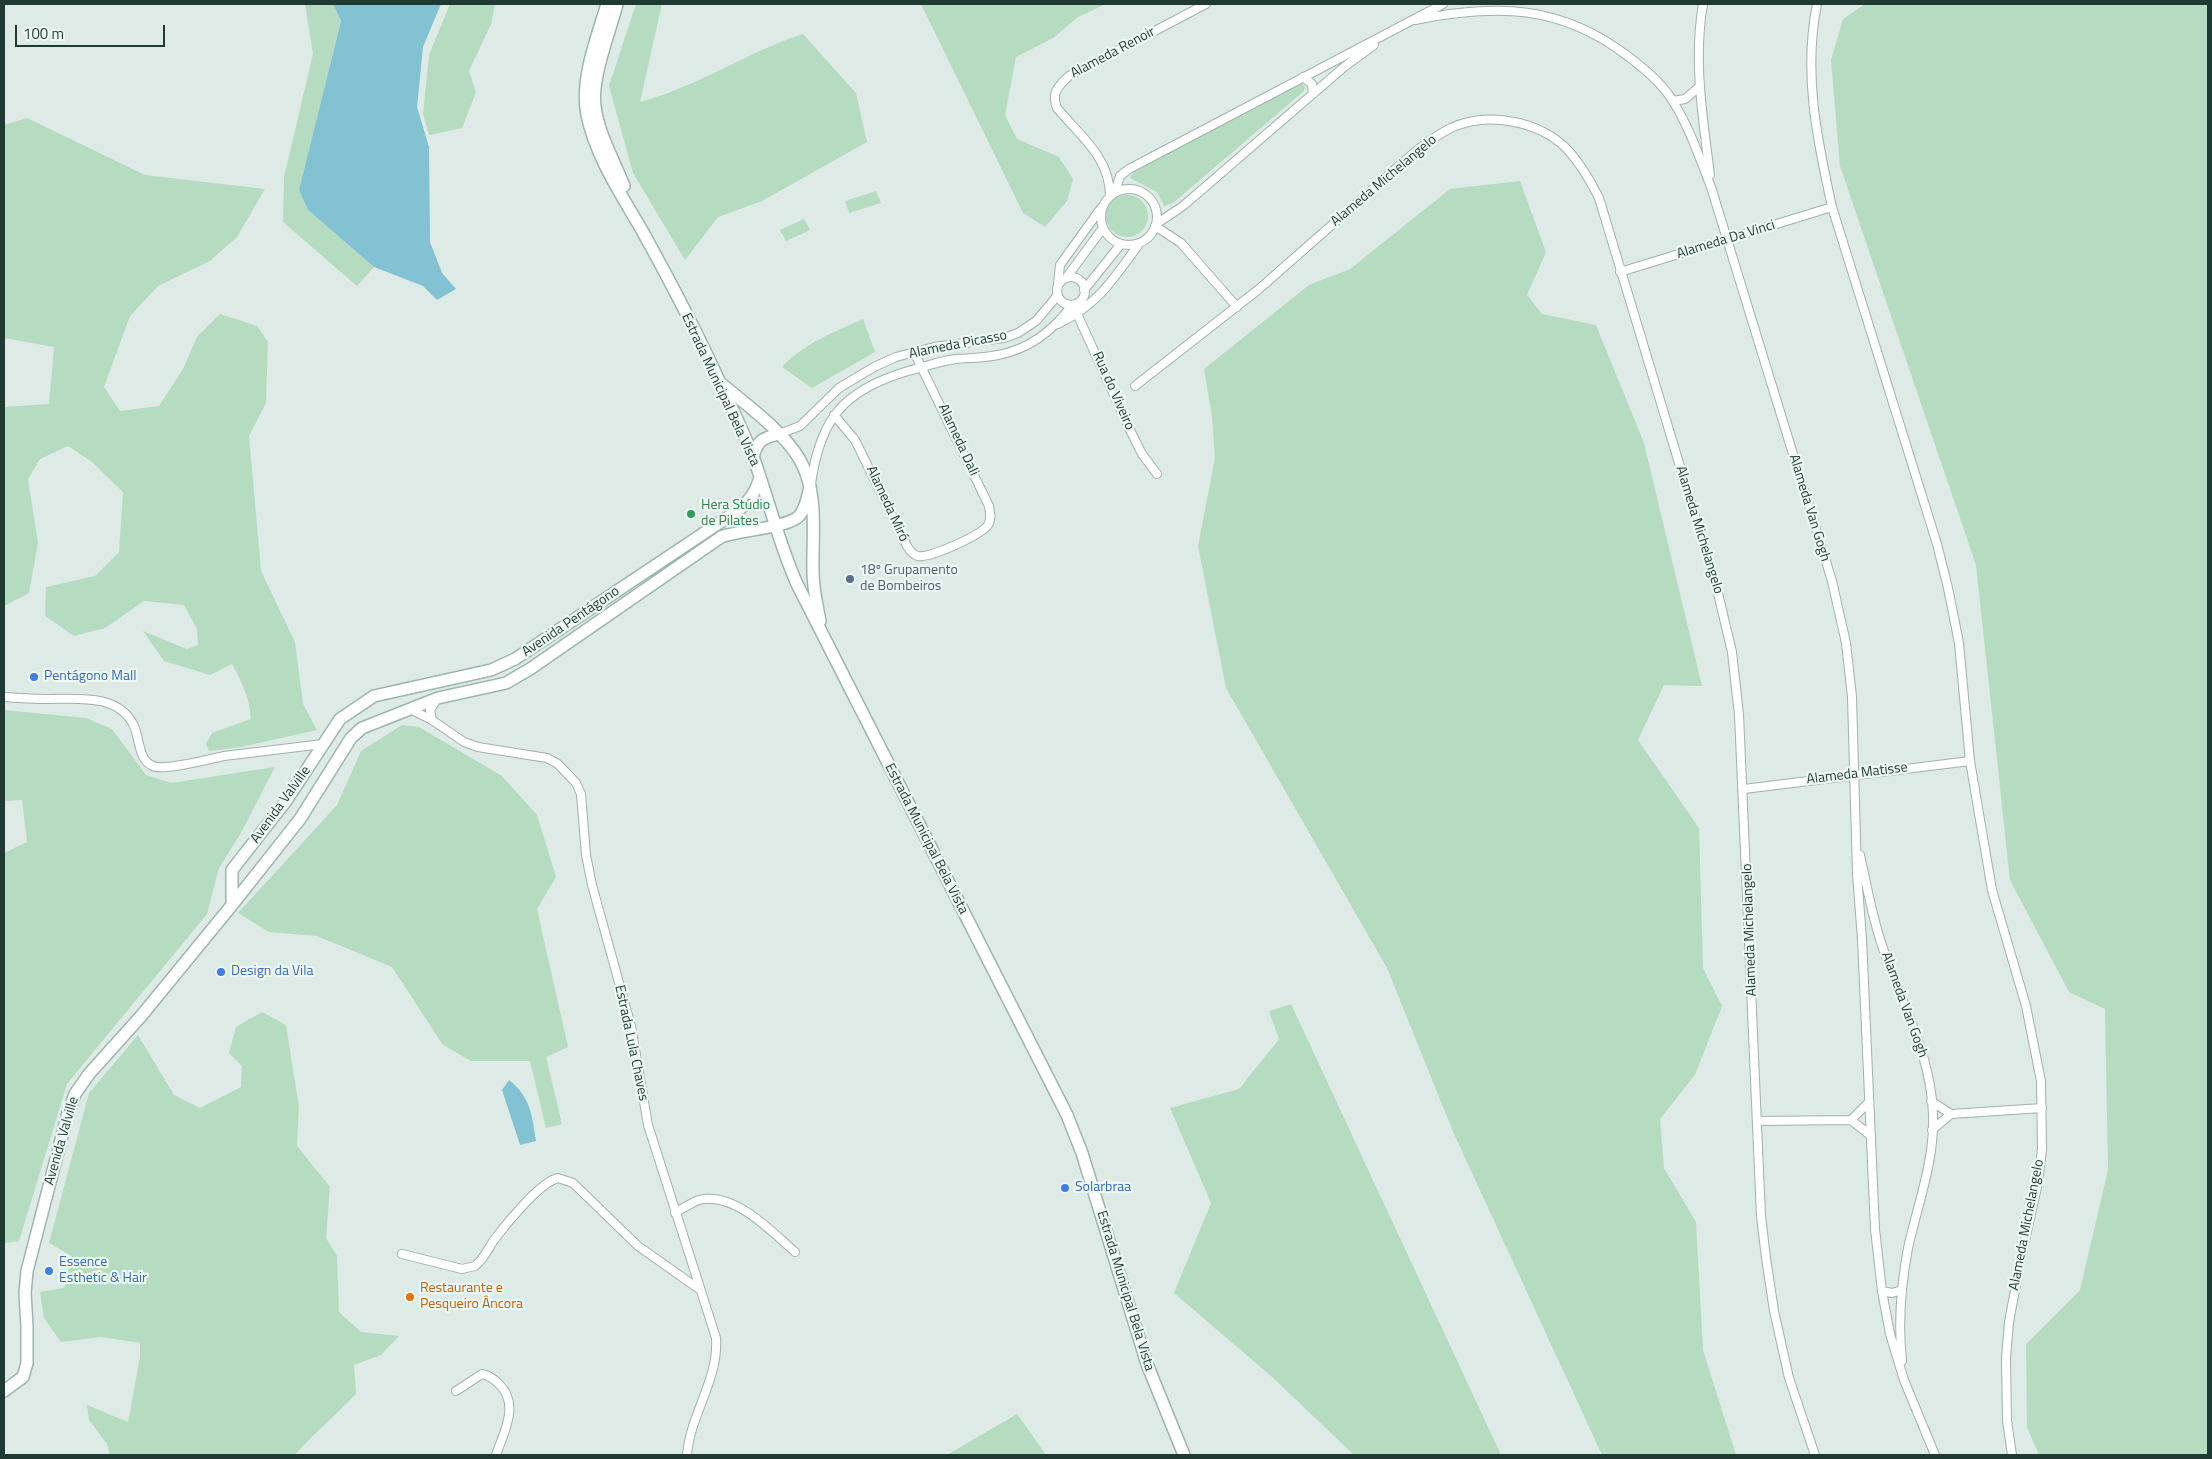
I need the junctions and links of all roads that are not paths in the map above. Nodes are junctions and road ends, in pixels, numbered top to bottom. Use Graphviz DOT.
graph roads {
  1 [pos="606,4"];
  2 [pos="617,4"];
  3 [pos="1206,4"];
  4 [pos="1443,4"];
  5 [pos="1507,4"];
  6 [pos="1703,4"];
  7 [pos="1817,4"];
  8 [pos="1515,11"];
  9 [pos="1415,20"];
  10 [pos="1392,32"];
  11 [pos="1303,77"];
  12 [pos="1699,87"];
  13 [pos="1313,94"];
  14 [pos="1673,101"];
  15 [pos="1711,187"];
  16 [pos="1112,194"];
  17 [pos="1104,204"];
  18 [pos="1832,207"];
  19 [pos="1156,225"];
  20 [pos="1103,228"];
  21 [pos="643,234"];
  22 [pos="1727,239"];
  23 [pos="1121,244"];
  24 [pos="1139,244"];
  25 [pos="1620,272"];
  26 [pos="1066,278"];
  27 [pos="1084,290"];
  28 [pos="1057,294"];
  29 [pos="1072,305"];
  30 [pos="1237,307"];
  31 [pos="1078,315"];
  32 [pos="1057,325"];
  33 [pos="914,352"];
  34 [pos="923,367"];
  35 [pos="720,382"];
  36 [pos="1135,386"];
  37 [pos="834,415"];
  38 [pos="779,434"];
  39 [pos="753,457"];
  40 [pos="1157,474"];
  41 [pos="760,478"];
  42 [pos="810,486"];
  43 [pos="775,526"];
  44 [pos="984,530"];
  45 [pos="823,636"];
  46 [pos="4,697"];
  47 [pos="438,698"];
  48 [pos="410,709"];
  49 [pos="351,711"];
  50 [pos="432,720"];
  51 [pos="337,723"];
  52 [pos="362,728"];
  53 [pos="351,738"];
  54 [pos="323,744"];
  55 [pos="1970,761"];
  56 [pos="1855,774"];
  57 [pos="1744,789"];
  58 [pos="262,832"];
  59 [pos="1857,838"];
  60 [pos="271,856"];
  61 [pos="232,905"];
  62 [pos="1878,936"];
  63 [pos="1862,939"];
  64 [pos="1931,1101"];
  65 [pos="1868,1103"];
  66 [pos="2042,1108"];
  67 [pos="1951,1114"];
  68 [pos="1851,1120"];
  69 [pos="1758,1121"];
  70 [pos="1932,1130"];
  71 [pos="1870,1135"];
  72 [pos="675,1213"];
  73 [pos="795,1252"];
  74 [pos="402,1254"];
  75 [pos="699,1289"];
  76 [pos="1902,1290"];
  77 [pos="1882,1291"];
  78 [pos="1904,1380"];
  79 [pos="4,1391"];
  80 [pos="456,1391"];
  81 [pos="496,1455"];
  82 [pos="687,1455"];
  83 [pos="1184,1455"];
  84 [pos="1815,1455"];
  85 [pos="1935,1455"];
  86 [pos="2012,1455"];
  1 -- 21 [label="main road, Estrada Municipal Bela Vista"];
  2 -- 21 [label="main road, Estrada Municipal Bela Vista"];
  3 -- 16 [label="street, Alameda Renoir"];
  4 -- 9 [label="street, Alameda Picasso"];
  5 -- 8 [label="street"];
  6 -- 12 [label="street"];
  7 -- 18 [label="street, Alameda Michelangelo"];
  8 -- 9 [label="street, Alameda Picasso"];
  8 -- 14 [label="street, Alameda Picasso"];
  9 -- 10 [label="street, Alameda Picasso"];
  10 -- 11 [label="street, Alameda Picasso"];
  10 -- 13 [label="street, Alameda Picasso"];
  11 -- 13 [label="street"];
  11 -- 16 [label="street, Alameda Picasso"];
  12 -- 14 [label="street"];
  12 -- 15 [label="street"];
  13 -- 19 [label="street, Alameda Picasso"];
  14 -- 15 [label="street, Alameda Picasso"];
  15 -- 22 [label="street, Alameda Van Gogh"];
  16 -- 17 [label="street, Alameda Picasso"];
  16 -- 19 [label="street"];
  17 -- 20 [label="street"];
  17 -- 28 [label="street, Alameda Picasso"];
  18 -- 22 [label="street, Alameda Da Vinci"];
  18 -- 55 [label="street, Alameda Michelangelo"];
  19 -- 24 [label="street, Alameda Picasso"];
  19 -- 30 [label="street"];
  20 -- 23 [label="street"];
  20 -- 26 [label="street"];
  21 -- 35 [label="main road, Estrada Municipal Bela Vista"];
  22 -- 25 [label="street, Alameda Da Vinci"];
  22 -- 56 [label="street, Alameda Van Gogh"];
  23 -- 24 [label="street"];
  23 -- 27 [label="street"];
  24 -- 31 [label="street, Alameda Picasso"];
  25 -- 30 [label="street, Alameda Michelangelo"];
  25 -- 57 [label="street, Alameda Michelangelo"];
  26 -- 27 [label="street"];
  26 -- 28 [label="street"];
  27 -- 29 [label="street"];
  28 -- 29 [label="street"];
  28 -- 33 [label="street, Alameda Picasso"];
  29 -- 31 [label="street, Rua do Viveiro"];
  29 -- 32 [label="street, Alameda Picasso"];
  30 -- 36 [label="street, Alameda Michelangelo"];
  31 -- 32 [label="street, Alameda Picasso"];
  31 -- 40 [label="street, Rua do Viveiro"];
  32 -- 34 [label="street, Alameda Picasso"];
  33 -- 34 [label="street, Alameda Dali"];
  33 -- 38 [label="street, Alameda Picasso"];
  34 -- 37 [label="street, Alameda Picasso"];
  34 -- 44 [label="street, Alameda Dali"];
  35 -- 38 [label="main road, Alameda Picasso"];
  35 -- 39 [label="main road, Estrada Municipal Bela Vista"];
  37 -- 42 [label="street, Alameda Picasso"];
  37 -- 44 [label="street, Alameda Miró"];
  38 -- 39 [label="main road"];
  38 -- 42 [label="main road, Alameda Picasso"];
  39 -- 41 [label="main road, Estrada Municipal Bela Vista"];
  41 -- 43 [label="main road, Estrada Municipal Bela Vista"];
  41 -- 49 [label="main road, Avenida Pentágono"];
  42 -- 43 [label="main road, Avenida Pentágono"];
  42 -- 45 [label="main road, Alameda Picasso"];
  43 -- 45 [label="main road, Estrada Municipal Bela Vista"];
  43 -- 47 [label="main road, Avenida Pentágono"];
  45 -- 83 [label="main road, Estrada Municipal Bela Vista"];
  46 -- 54 [label="street"];
  47 -- 48 [label="main road, Avenida Pentágono"];
  47 -- 50 [label="street"];
  48 -- 50 [label="street, Estrada Lula Chaves"];
  48 -- 52 [label="main road, Avenida Pentágono"];
  49 -- 51 [label="main road, Avenida Valville"];
  49 -- 52 [label="main road"];
  50 -- 72 [label="street, Estrada Lula Chaves"];
  51 -- 53 [label="main road"];
  51 -- 54 [label="main road, Avenida Valville"];
  52 -- 53 [label="main road, Avenida Valville"];
  53 -- 60 [label="main road, Avenida Valville"];
  54 -- 58 [label="main road, Avenida Valville"];
  55 -- 56 [label="street, Alameda Matisse"];
  55 -- 66 [label="street, Alameda Michelangelo"];
  56 -- 57 [label="street, Alameda Matisse"];
  56 -- 59 [label="street, Alameda Van Gogh"];
  57 -- 69 [label="street, Alameda Michelangelo"];
  58 -- 60 [label="main road"];
  58 -- 61 [label="main road, Avenida Valville"];
  59 -- 62 [label="street, Alameda Van Gogh"];
  59 -- 63 [label="street, Alameda Van Gogh"];
  60 -- 61 [label="main road, Avenida Valville"];
  61 -- 79 [label="main road, Avenida Valville"];
  62 -- 63 [label="street"];
  62 -- 64 [label="street, Alameda Van Gogh"];
  63 -- 65 [label="street, Alameda Van Gogh"];
  64 -- 67 [label="street"];
  64 -- 70 [label="street, Alameda Van Gogh"];
  65 -- 68 [label="street"];
  65 -- 71 [label="street, Alameda Van Gogh"];
  66 -- 67 [label="street"];
  66 -- 86 [label="street, Alameda Michelangelo"];
  67 -- 70 [label="street"];
  68 -- 69 [label="street"];
  68 -- 71 [label="street"];
  69 -- 84 [label="street, Alameda Michelangelo"];
  70 -- 76 [label="street, Alameda Van Gogh"];
  71 -- 77 [label="street, Alameda Van Gogh"];
  72 -- 73 [label="street"];
  72 -- 75 [label="street, Estrada Lula Chaves"];
  74 -- 75 [label="street"];
  75 -- 82 [label="street, Estrada Lula Chaves"];
  76 -- 77 [label="street"];
  76 -- 78 [label="street, Alameda Van Gogh"];
  77 -- 78 [label="street, Alameda Van Gogh"];
  78 -- 85 [label="street, Alameda Van Gogh"];
  80 -- 81 [label="street"];
}
